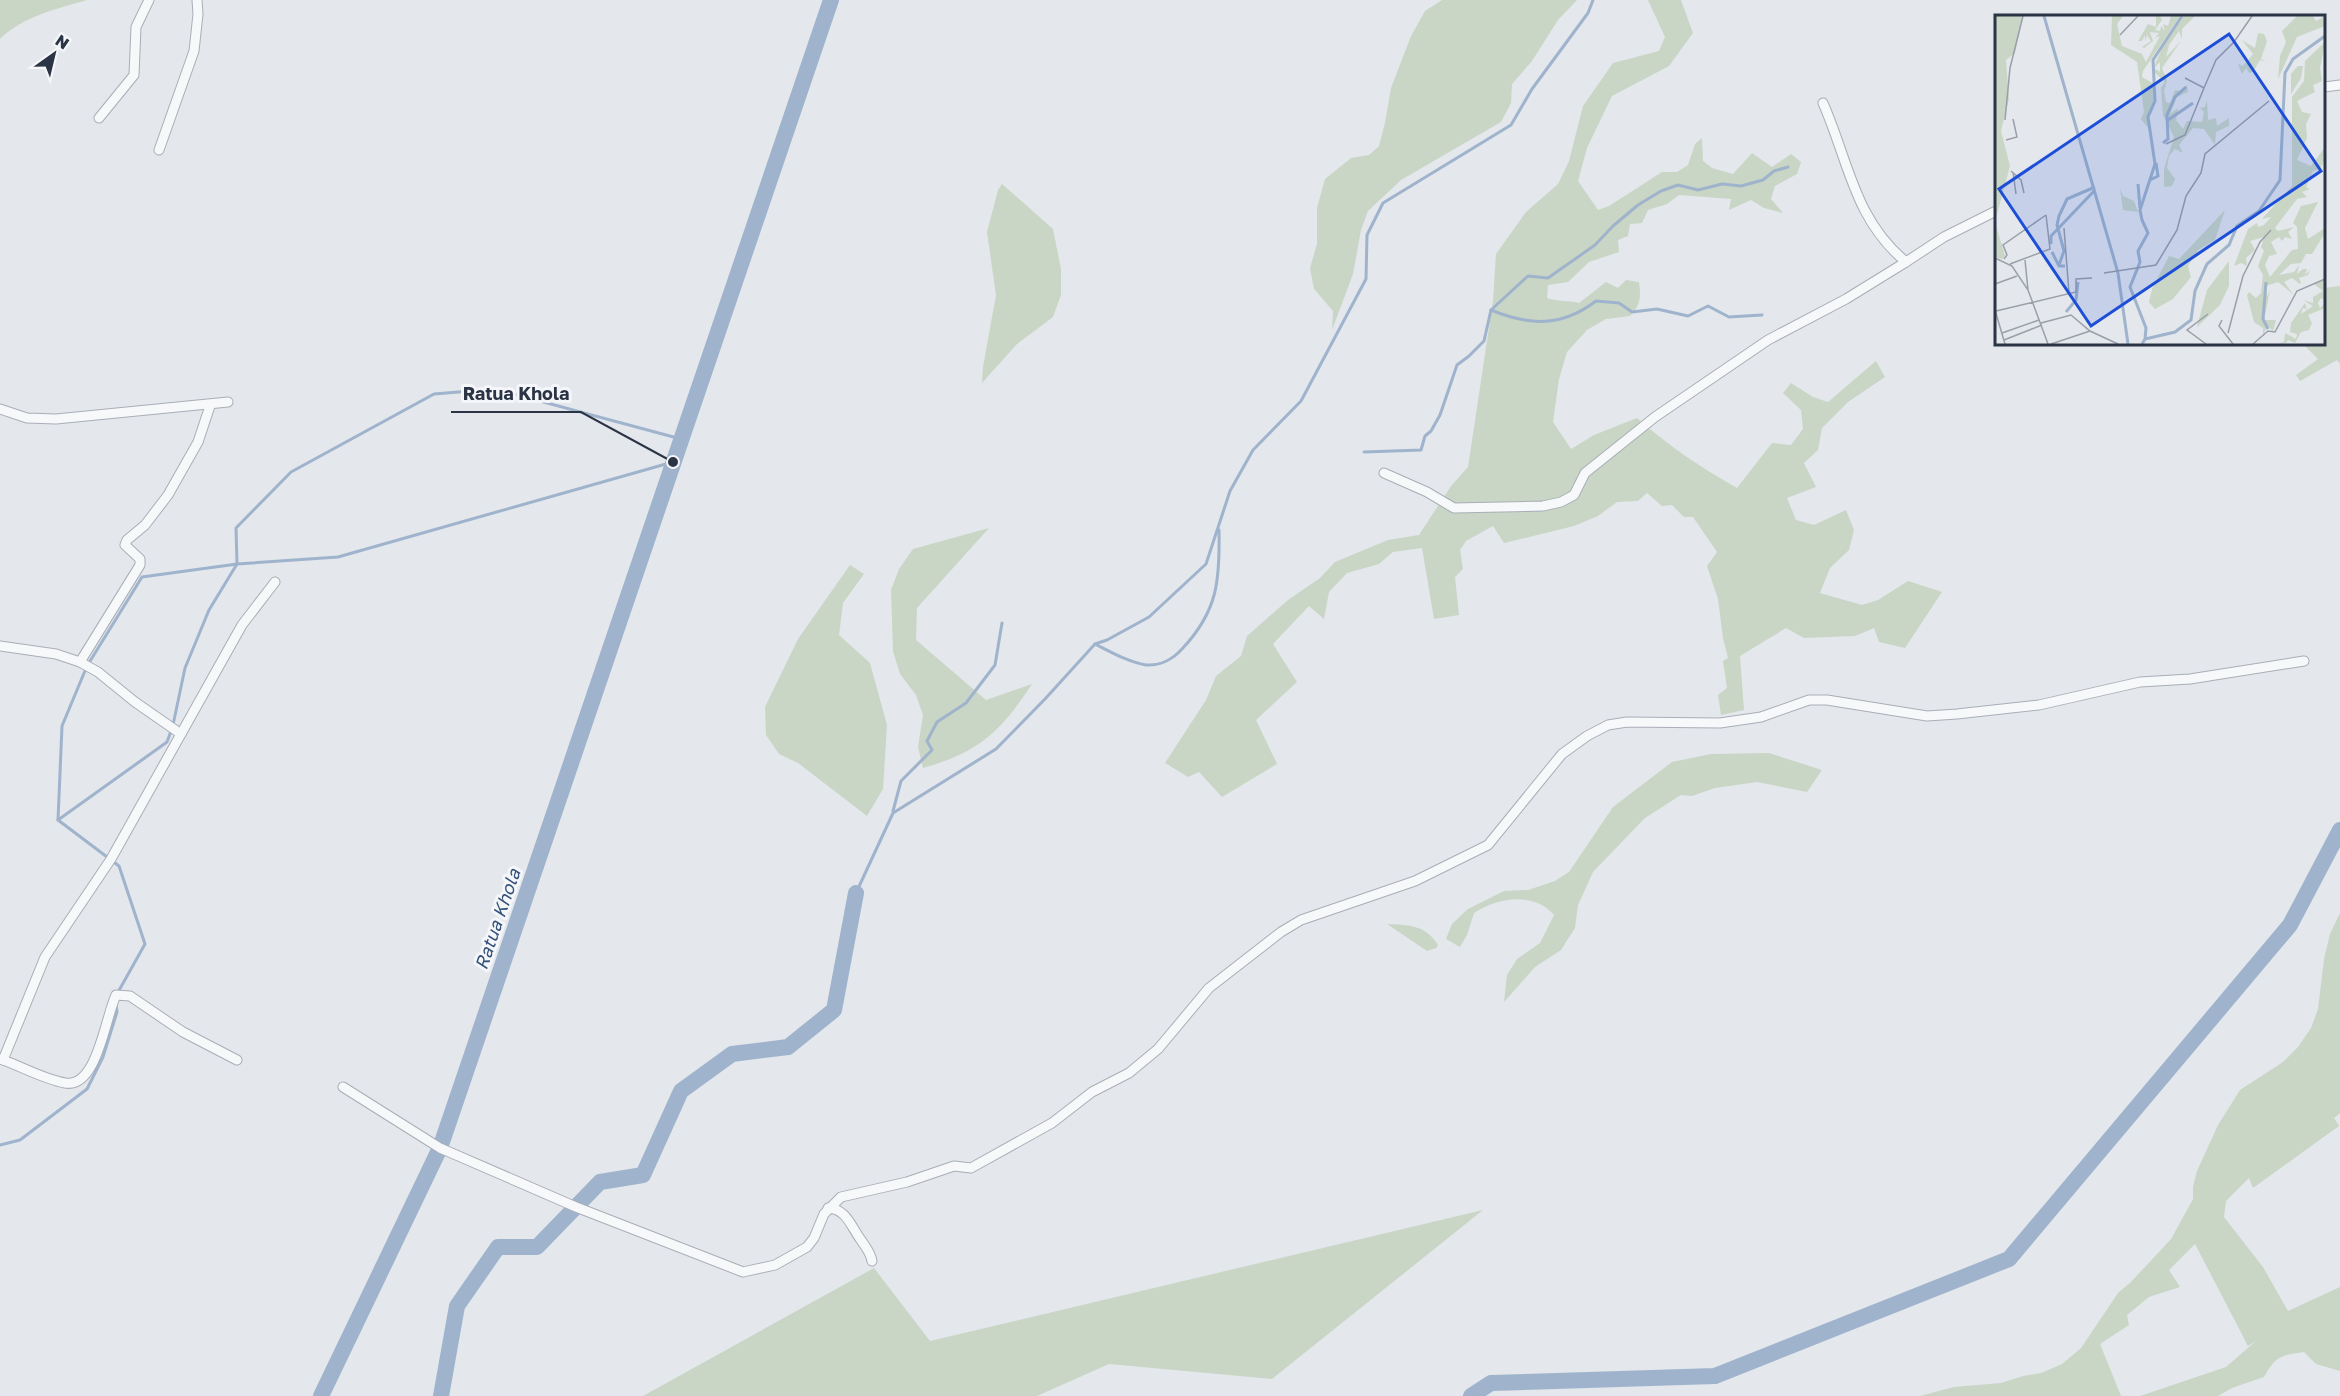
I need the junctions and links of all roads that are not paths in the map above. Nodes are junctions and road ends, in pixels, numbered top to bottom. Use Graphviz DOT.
graph roads {
  1 [pos="149,0"];
  2 [pos="197,0"];
  3 [pos="2340,85"];
  4 [pos="2325,87"];
  5 [pos="1823,103"];
  6 [pos="99,118"];
  7 [pos="159,150"];
  8 [pos="1995,212"];
  9 [pos="1906,262"];
  10 [pos="228,402"];
  11 [pos="210,406"];
  12 [pos="0,409"];
  13 [pos="1384,473"];
  14 [pos="275,582"];
  15 [pos="0,646"];
  16 [pos="2304,661"];
  17 [pos="80,662"];
  18 [pos="181,734"];
  19 [pos="2,1060"];
  20 [pos="237,1060"];
  21 [pos="343,1087"];
  22 [pos="828,1208"];
  23 [pos="872,1261"];
  1 -- 6 [label="street"];
  2 -- 7 [label="street"];
  3 -- 4 [label="street"];
  5 -- 9 [label="street"];
  8 -- 9 [label="street"];
  9 -- 13 [label="street"];
  10 -- 11 [label="street"];
  11 -- 12 [label="street"];
  11 -- 17 [label="street"];
  14 -- 18 [label="street"];
  15 -- 17 [label="street"];
  16 -- 22 [label="street"];
  17 -- 18 [label="street"];
  18 -- 19 [label="street"];
  19 -- 20 [label="street"];
  21 -- 22 [label="street"];
  22 -- 23 [label="street"];
}
